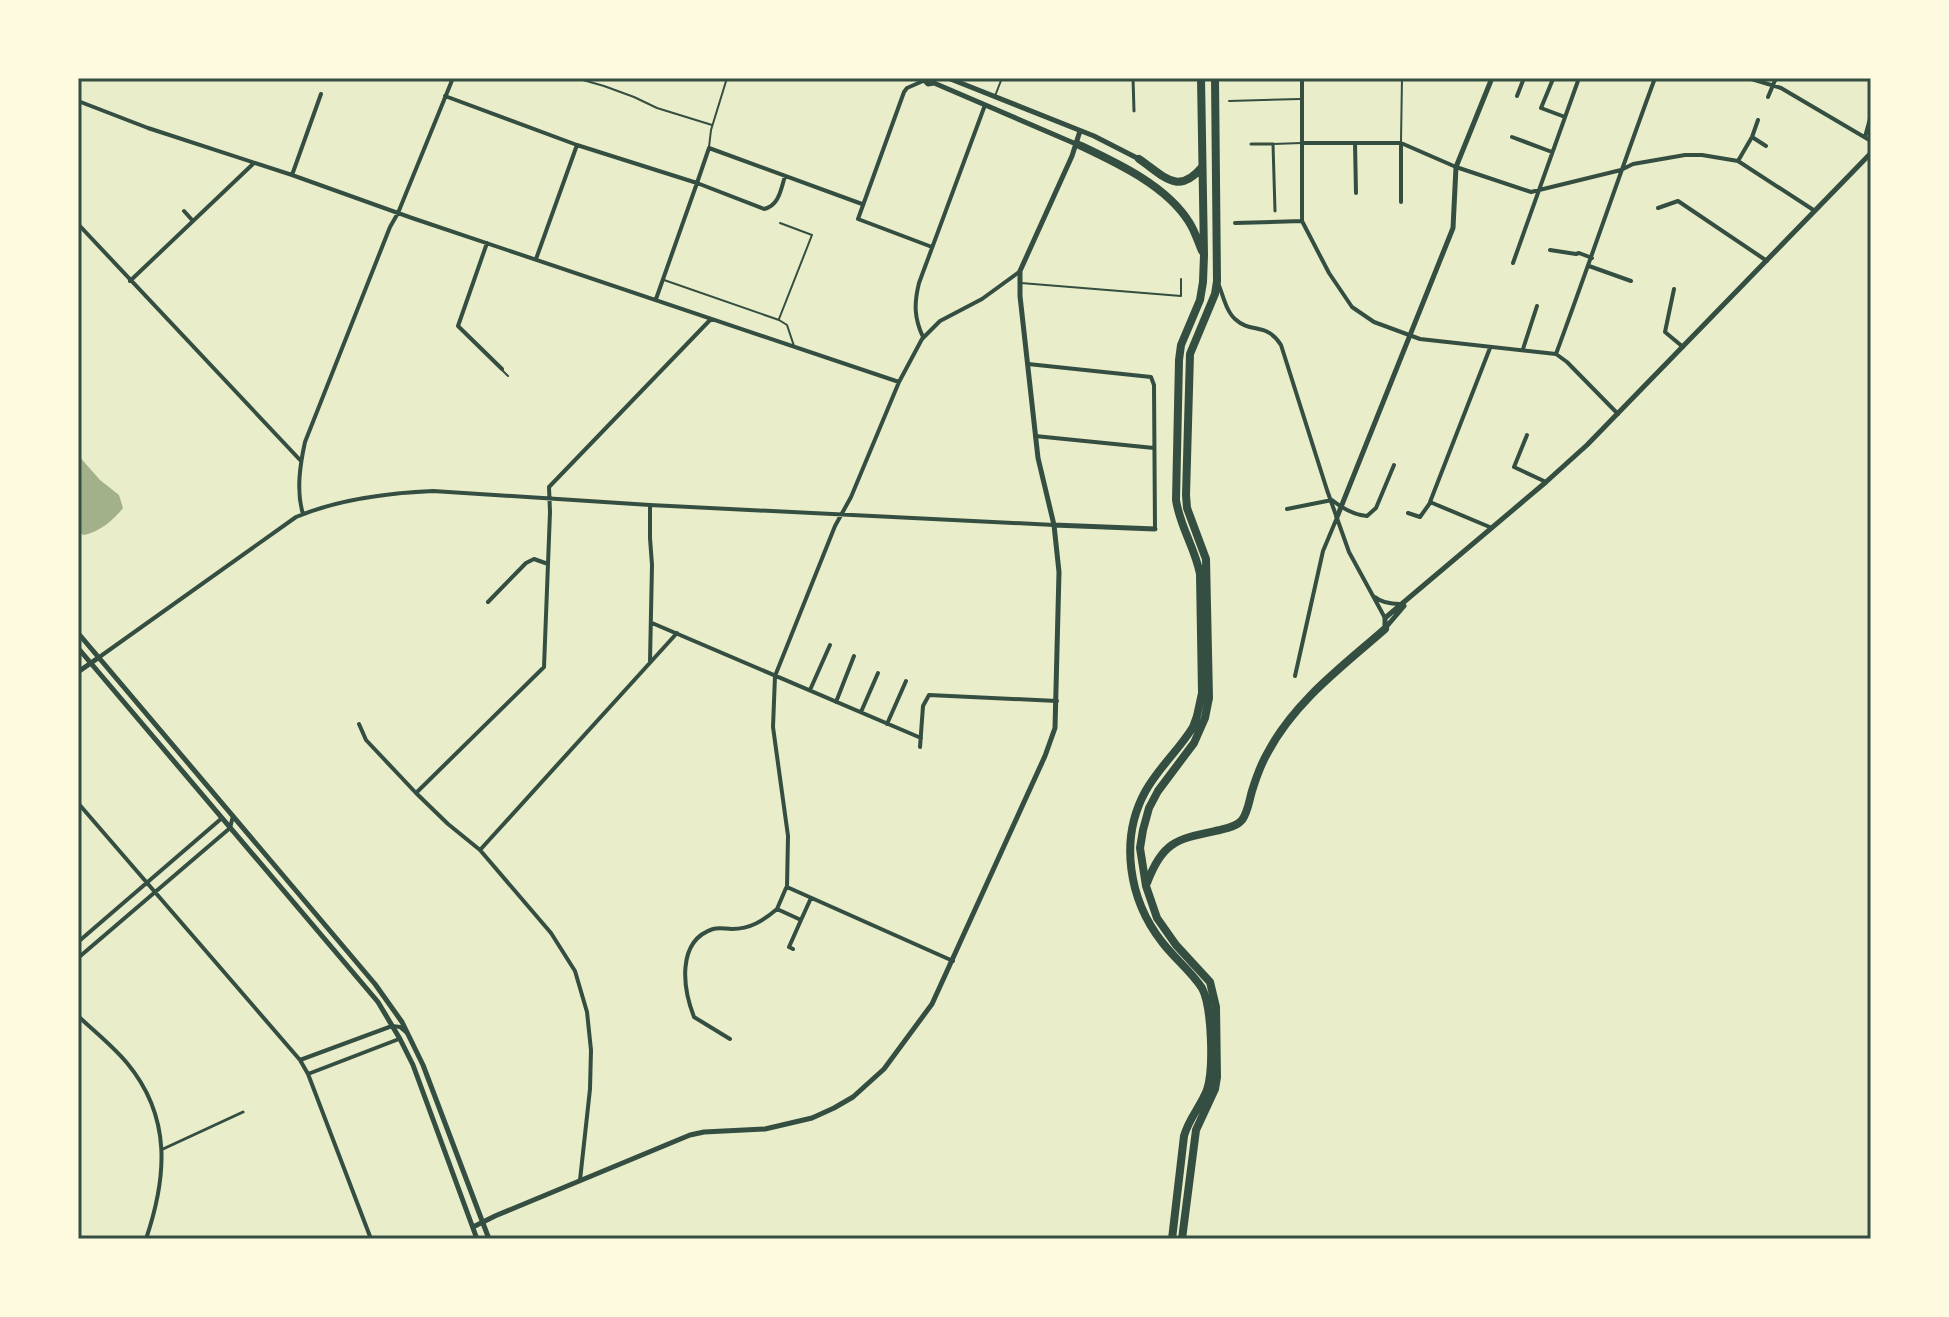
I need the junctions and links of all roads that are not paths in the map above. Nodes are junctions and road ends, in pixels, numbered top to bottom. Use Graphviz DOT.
graph roads {
  1 [pos="453,78"];
  2 [pos="576,78"];
  3 [pos="727,78"];
  4 [pos="948,78"];
  5 [pos="1002,78"];
  6 [pos="1133,78"];
  7 [pos="1201,78"];
  8 [pos="1215,78"];
  9 [pos="1302,78"];
  10 [pos="1402,78"];
  11 [pos="1492,78"];
  12 [pos="1524,78"];
  13 [pos="1579,78"];
  14 [pos="1655,78"];
  15 [pos="1748,78"];
  16 [pos="1776,78"];
  17 [pos="923,79"];
  18 [pos="1553,79"];
  19 [pos="937,81"];
  20 [pos="1772,86"];
  21 [pos="321,94"];
  22 [pos="445,96"];
  23 [pos="1517,96"];
  24 [pos="1768,97"];
  25 [pos="995,98"];
  26 [pos="1303,99"];
  27 [pos="78,101"];
  28 [pos="1229,101"];
  29 [pos="985,105"];
  30 [pos="1134,111"];
  31 [pos="1871,115"];
  32 [pos="1565,117"];
  33 [pos="1758,120"];
  34 [pos="712,125"];
  35 [pos="1080,131"];
  36 [pos="1512,137"];
  37 [pos="1752,137"];
  38 [pos="1865,137"];
  39 [pos="1871,141"];
  40 [pos="1303,143"];
  41 [pos="1355,143"];
  42 [pos="1401,143"];
  43 [pos="1077,144"];
  44 [pos="1251,144"];
  45 [pos="1273,144"];
  46 [pos="577,145"];
  47 [pos="1766,146"];
  48 [pos="709,148"];
  49 [pos="1552,152"];
  50 [pos="1871,153"];
  51 [pos="1139,159"];
  52 [pos="1738,161"];
  53 [pos="254,163"];
  54 [pos="1203,166"];
  55 [pos="1456,167"];
  56 [pos="1154,170"];
  57 [pos="1621,170"];
  58 [pos="292,175"];
  59 [pos="785,176"];
  60 [pos="1145,181"];
  61 [pos="697,183"];
  62 [pos="1538,190"];
  63 [pos="1356,193"];
  64 [pos="1401,202"];
  65 [pos="862,204"];
  66 [pos="1658,208"];
  67 [pos="184,211"];
  68 [pos="1275,211"];
  69 [pos="1815,211"];
  70 [pos="398,213"];
  71 [pos="193,221"];
  72 [pos="1302,221"];
  73 [pos="780,223"];
  74 [pos="1235,223"];
  75 [pos="78,224"];
  76 [pos="487,243"];
  77 [pos="932,247"];
  78 [pos="1550,250"];
  79 [pos="1204,255"];
  80 [pos="1592,258"];
  81 [pos="536,259"];
  82 [pos="1767,261"];
  83 [pos="1513,263"];
  84 [pos="1589,266"];
  85 [pos="1020,271"];
  86 [pos="1181,279"];
  87 [pos="663,280"];
  88 [pos="130,281"];
  89 [pos="1217,281"];
  90 [pos="1631,281"];
  91 [pos="1020,283"];
  92 [pos="1674,289"];
  93 [pos="656,299"];
  94 [pos="1537,306"];
  95 [pos="711,319"];
  96 [pos="779,320"];
  97 [pos="1409,335"];
  98 [pos="923,337"];
  99 [pos="795,347"];
  100 [pos="1683,347"];
  101 [pos="1490,348"];
  102 [pos="1523,349"];
  103 [pos="1556,354"];
  104 [pos="1028,364"];
  105 [pos="502,369"];
  106 [pos="508,376"];
  107 [pos="899,382"];
  108 [pos="1618,414"];
  109 [pos="1527,435"];
  110 [pos="1035,436"];
  111 [pos="1154,448"];
  112 [pos="301,461"];
  113 [pos="1394,465"];
  114 [pos="1546,482"];
  115 [pos="549,498"];
  116 [pos="1332,500"];
  117 [pos="1430,502"];
  118 [pos="650,505"];
  119 [pos="1341,508"];
  120 [pos="1287,509"];
  121 [pos="842,513"];
  122 [pos="1408,513"];
  123 [pos="303,514"];
  124 [pos="1337,517"];
  125 [pos="1054,525"];
  126 [pos="1492,528"];
  127 [pos="1155,529"];
  128 [pos="1165,530"];
  129 [pos="548,564"];
  130 [pos="1370,593"];
  131 [pos="1409,599"];
  132 [pos="488,602"];
  133 [pos="1402,604"];
  134 [pos="1385,618"];
  135 [pos="652,623"];
  136 [pos="1385,629"];
  137 [pos="78,633"];
  138 [pos="677,633"];
  139 [pos="830,645"];
  140 [pos="78,648"];
  141 [pos="854,656"];
  142 [pos="98,658"];
  143 [pos="91,663"];
  144 [pos="650,664"];
  145 [pos="78,672"];
  146 [pos="878,673"];
  147 [pos="775,676"];
  148 [pos="1295,676"];
  149 [pos="906,681"];
  150 [pos="810,690"];
  151 [pos="1057,701"];
  152 [pos="836,702"];
  153 [pos="861,712"];
  154 [pos="359,724"];
  155 [pos="887,724"];
  156 [pos="921,738"];
  157 [pos="920,747"];
  158 [pos="416,793"];
  159 [pos="78,804"];
  160 [pos="233,816"];
  161 [pos="222,818"];
  162 [pos="230,828"];
  163 [pos="480,850"];
  164 [pos="147,882"];
  165 [pos="1146,886"];
  166 [pos="787,887"];
  167 [pos="155,891"];
  168 [pos="811,898"];
  169 [pos="777,909"];
  170 [pos="801,920"];
  171 [pos="78,942"];
  172 [pos="793,949"];
  173 [pos="78,958"];
  174 [pos="953,961"];
  175 [pos="78,1016"];
  176 [pos="392,1026"];
  177 [pos="409,1035"];
  178 [pos="400,1039"];
  179 [pos="730,1039"];
  180 [pos="300,1060"];
  181 [pos="308,1074"];
  182 [pos="243,1112"];
  183 [pos="162,1149"];
  184 [pos="580,1180"];
  185 [pos="483,1222"];
  186 [pos="473,1227"];
  187 [pos="146,1239"];
  188 [pos="371,1239"];
  189 [pos="477,1239"];
  190 [pos="489,1239"];
  191 [pos="1172,1239"];
  192 [pos="1182,1239"];
  1 -- 22 [label="street"];
  2 -- 34 [label="lane"];
  3 -- 34 [label="lane"];
  4 -- 25 [label="street"];
  5 -- 25 [label="lane"];
  6 -- 30 [label="street"];
  7 -- 54 [label="highway"];
  8 -- 89 [label="highway"];
  9 -- 26 [label="street"];
  10 -- 42 [label="lane"];
  11 -- 55 [label="street"];
  12 -- 23 [label="street"];
  13 -- 32 [label="street"];
  14 -- 57 [label="street"];
  15 -- 20 [label="street"];
  16 -- 20 [label="street"];
  17 -- 19 [label="street"];
  17 -- 65 [label="street"];
  18 -- 32 [label="street"];
  19 -- 29 [label="street"];
  20 -- 24 [label="street"];
  20 -- 38 [label="street"];
  21 -- 58 [label="street"];
  22 -- 46 [label="street"];
  22 -- 70 [label="street"];
  25 -- 35 [label="street"];
  26 -- 28 [label="lane"];
  26 -- 40 [label="street"];
  27 -- 53 [label="street"];
  29 -- 43 [label="street"];
  29 -- 77 [label="street"];
  31 -- 38 [label="street"];
  32 -- 49 [label="street"];
  33 -- 37 [label="street"];
  34 -- 48 [label="lane"];
  35 -- 43 [label="street"];
  35 -- 51 [label="street"];
  36 -- 49 [label="street"];
  37 -- 47 [label="street"];
  37 -- 52 [label="street"];
  38 -- 39 [label="street"];
  40 -- 41 [label="street"];
  40 -- 45 [label="lane"];
  40 -- 72 [label="street"];
  41 -- 42 [label="street"];
  41 -- 63 [label="street"];
  42 -- 55 [label="street"];
  42 -- 64 [label="street"];
  43 -- 60 [label="highway"];
  43 -- 85 [label="street"];
  44 -- 45 [label="street"];
  45 -- 68 [label="street"];
  46 -- 61 [label="street"];
  46 -- 81 [label="street"];
  48 -- 59 [label="street"];
  48 -- 61 [label="street"];
  49 -- 62 [label="street"];
  50 -- 69 [label="street"];
  51 -- 56 [label="highway"];
  52 -- 57 [label="street"];
  52 -- 69 [label="street"];
  53 -- 58 [label="street"];
  53 -- 71 [label="street"];
  54 -- 56 [label="highway"];
  54 -- 79 [label="highway"];
  55 -- 62 [label="street"];
  55 -- 97 [label="street"];
  56 -- 60 [label="highway"];
  57 -- 62 [label="street"];
  57 -- 80 [label="street"];
  58 -- 70 [label="street"];
  59 -- 61 [label="street"];
  59 -- 65 [label="street"];
  60 -- 79 [label="highway"];
  61 -- 87 [label="street"];
  62 -- 83 [label="street"];
  65 -- 77 [label="street"];
  66 -- 82 [label="street"];
  67 -- 71 [label="street"];
  69 -- 82 [label="street"];
  70 -- 76 [label="street"];
  70 -- 112 [label="street"];
  71 -- 88 [label="street"];
  72 -- 74 [label="street"];
  72 -- 97 [label="street"];
  73 -- 96 [label="lane"];
  75 -- 88 [label="street"];
  76 -- 81 [label="street"];
  76 -- 105 [label="street"];
  77 -- 98 [label="street"];
  78 -- 80 [label="street"];
  79 -- 191 [label="highway"];
  80 -- 84 [label="street"];
  81 -- 93 [label="street"];
  82 -- 100 [label="street"];
  84 -- 90 [label="street"];
  84 -- 103 [label="street"];
  85 -- 91 [label="street"];
  85 -- 98 [label="street"];
  86 -- 91 [label="lane"];
  87 -- 93 [label="street"];
  87 -- 96 [label="lane"];
  88 -- 112 [label="street"];
  89 -- 116 [label="street"];
  89 -- 165 [label="highway"];
  91 -- 104 [label="street"];
  92 -- 100 [label="street"];
  93 -- 95 [label="street"];
  94 -- 102 [label="street"];
  95 -- 99 [label="street"];
  95 -- 115 [label="street"];
  96 -- 99 [label="lane"];
  97 -- 101 [label="street"];
  97 -- 119 [label="street"];
  98 -- 107 [label="street"];
  99 -- 107 [label="street"];
  100 -- 108 [label="street"];
  101 -- 102 [label="street"];
  101 -- 117 [label="street"];
  102 -- 103 [label="street"];
  103 -- 108 [label="street"];
  104 -- 110 [label="street"];
  104 -- 111 [label="street"];
  105 -- 106 [label="lane"];
  107 -- 121 [label="street"];
  108 -- 114 [label="street"];
  109 -- 114 [label="street"];
  110 -- 111 [label="street"];
  110 -- 125 [label="street"];
  111 -- 127 [label="street"];
  112 -- 123 [label="street"];
  113 -- 119 [label="street"];
  114 -- 126 [label="street"];
  115 -- 118 [label="street"];
  115 -- 123 [label="street"];
  115 -- 129 [label="street"];
  116 -- 119 [label="street"];
  116 -- 120 [label="street"];
  116 -- 124 [label="street"];
  117 -- 122 [label="street"];
  117 -- 126 [label="street"];
  118 -- 121 [label="street"];
  118 -- 135 [label="street"];
  119 -- 124 [label="street"];
  121 -- 125 [label="street"];
  121 -- 147 [label="street"];
  123 -- 142 [label="street"];
  124 -- 130 [label="street"];
  124 -- 148 [label="street"];
  125 -- 127 [label="street"];
  125 -- 151 [label="street"];
  126 -- 131 [label="street"];
  127 -- 128 [label="lane"];
  129 -- 132 [label="street"];
  129 -- 158 [label="street"];
  130 -- 133 [label="street"];
  130 -- 134 [label="street"];
  131 -- 133 [label="street"];
  131 -- 136 [label="street"];
  133 -- 134 [label="street"];
  134 -- 136 [label="street"];
  135 -- 138 [label="street"];
  135 -- 144 [label="street"];
  136 -- 165 [label="highway"];
  137 -- 142 [label="street"];
  138 -- 144 [label="street"];
  138 -- 147 [label="street"];
  139 -- 150 [label="street"];
  140 -- 143 [label="street"];
  141 -- 152 [label="street"];
  142 -- 143 [label="street"];
  142 -- 160 [label="street"];
  143 -- 145 [label="street"];
  143 -- 161 [label="street"];
  144 -- 163 [label="street"];
  146 -- 153 [label="street"];
  147 -- 150 [label="street"];
  147 -- 166 [label="street"];
  149 -- 155 [label="street"];
  150 -- 152 [label="street"];
  151 -- 156 [label="street"];
  151 -- 174 [label="street"];
  152 -- 153 [label="street"];
  153 -- 155 [label="street"];
  154 -- 158 [label="street"];
  155 -- 156 [label="street"];
  156 -- 157 [label="street"];
  158 -- 163 [label="street"];
  159 -- 164 [label="street"];
  160 -- 162 [label="street"];
  160 -- 177 [label="street"];
  161 -- 162 [label="street"];
  161 -- 164 [label="street"];
  162 -- 167 [label="street"];
  162 -- 176 [label="street"];
  163 -- 184 [label="street"];
  164 -- 167 [label="street"];
  164 -- 171 [label="street"];
  165 -- 192 [label="highway"];
  166 -- 168 [label="street"];
  166 -- 169 [label="street"];
  167 -- 173 [label="street"];
  167 -- 180 [label="street"];
  168 -- 170 [label="street"];
  168 -- 174 [label="street"];
  169 -- 170 [label="street"];
  169 -- 179 [label="street"];
  170 -- 172 [label="street"];
  174 -- 184 [label="street"];
  175 -- 183 [label="street"];
  176 -- 177 [label="street"];
  176 -- 178 [label="street"];
  176 -- 180 [label="street"];
  177 -- 185 [label="street"];
  178 -- 181 [label="street"];
  178 -- 186 [label="street"];
  180 -- 181 [label="street"];
  181 -- 188 [label="street"];
  182 -- 183 [label="street"];
  183 -- 187 [label="street"];
  184 -- 185 [label="street"];
  185 -- 186 [label="street"];
  185 -- 190 [label="street"];
  186 -- 189 [label="street"];
}
